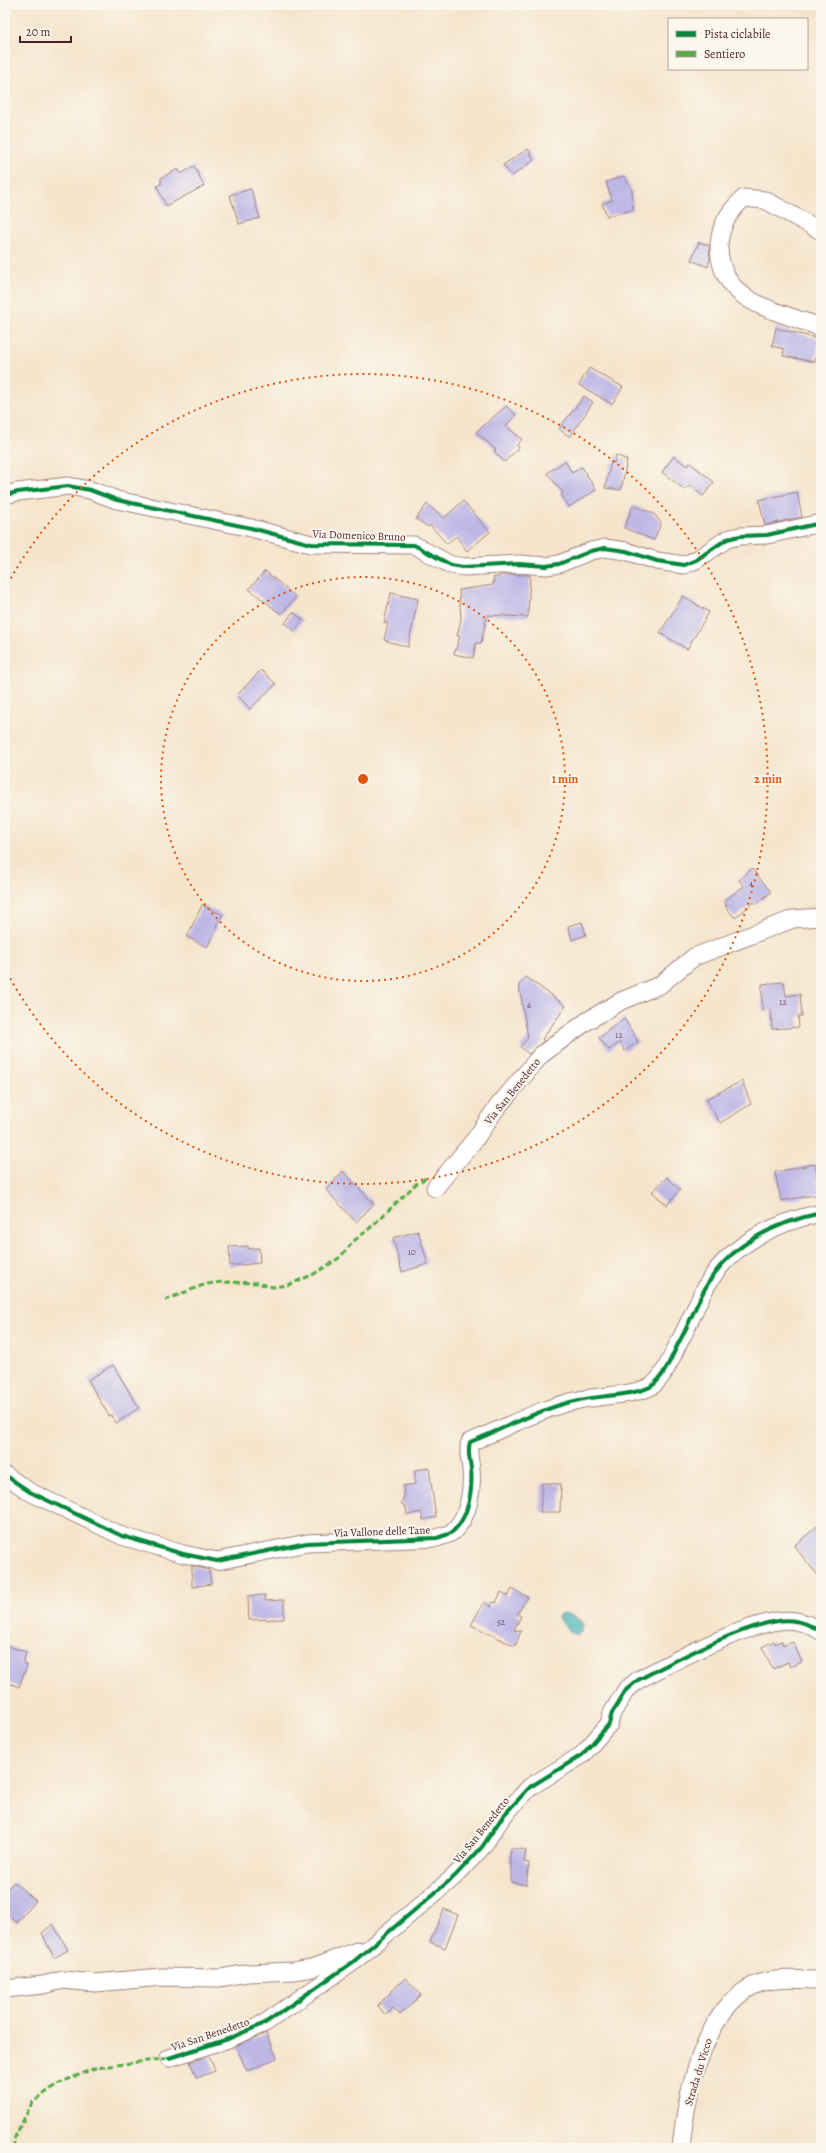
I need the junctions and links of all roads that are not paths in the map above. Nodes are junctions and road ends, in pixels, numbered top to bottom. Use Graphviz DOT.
graph roads {
  1 [pos="821,231"];
  2 [pos="821,329"];
  3 [pos="5,495"];
  4 [pos="821,523"];
  5 [pos="821,917"];
  6 [pos="435,1188"];
  7 [pos="821,1213"];
  8 [pos="5,1475"];
  9 [pos="821,1631"];
  10 [pos="381,1940"];
  11 [pos="821,1980"];
  12 [pos="5,1989"];
  13 [pos="170,2058"];
  14 [pos="681,2148"];
  1 -- 2 [label="street"];
  3 -- 4 [label="street, Via Domenico Bruno"];
  5 -- 6 [label="street, Via San Benedetto"];
  7 -- 8 [label="street, Via Vallone delle Tane"];
  9 -- 10 [label="street, Via San Benedetto"];
  10 -- 12 [label="street, Via San Benedetto"];
  10 -- 13 [label="street, Via San Benedetto"];
  11 -- 14 [label="street, Strada du Vicco"];
}
